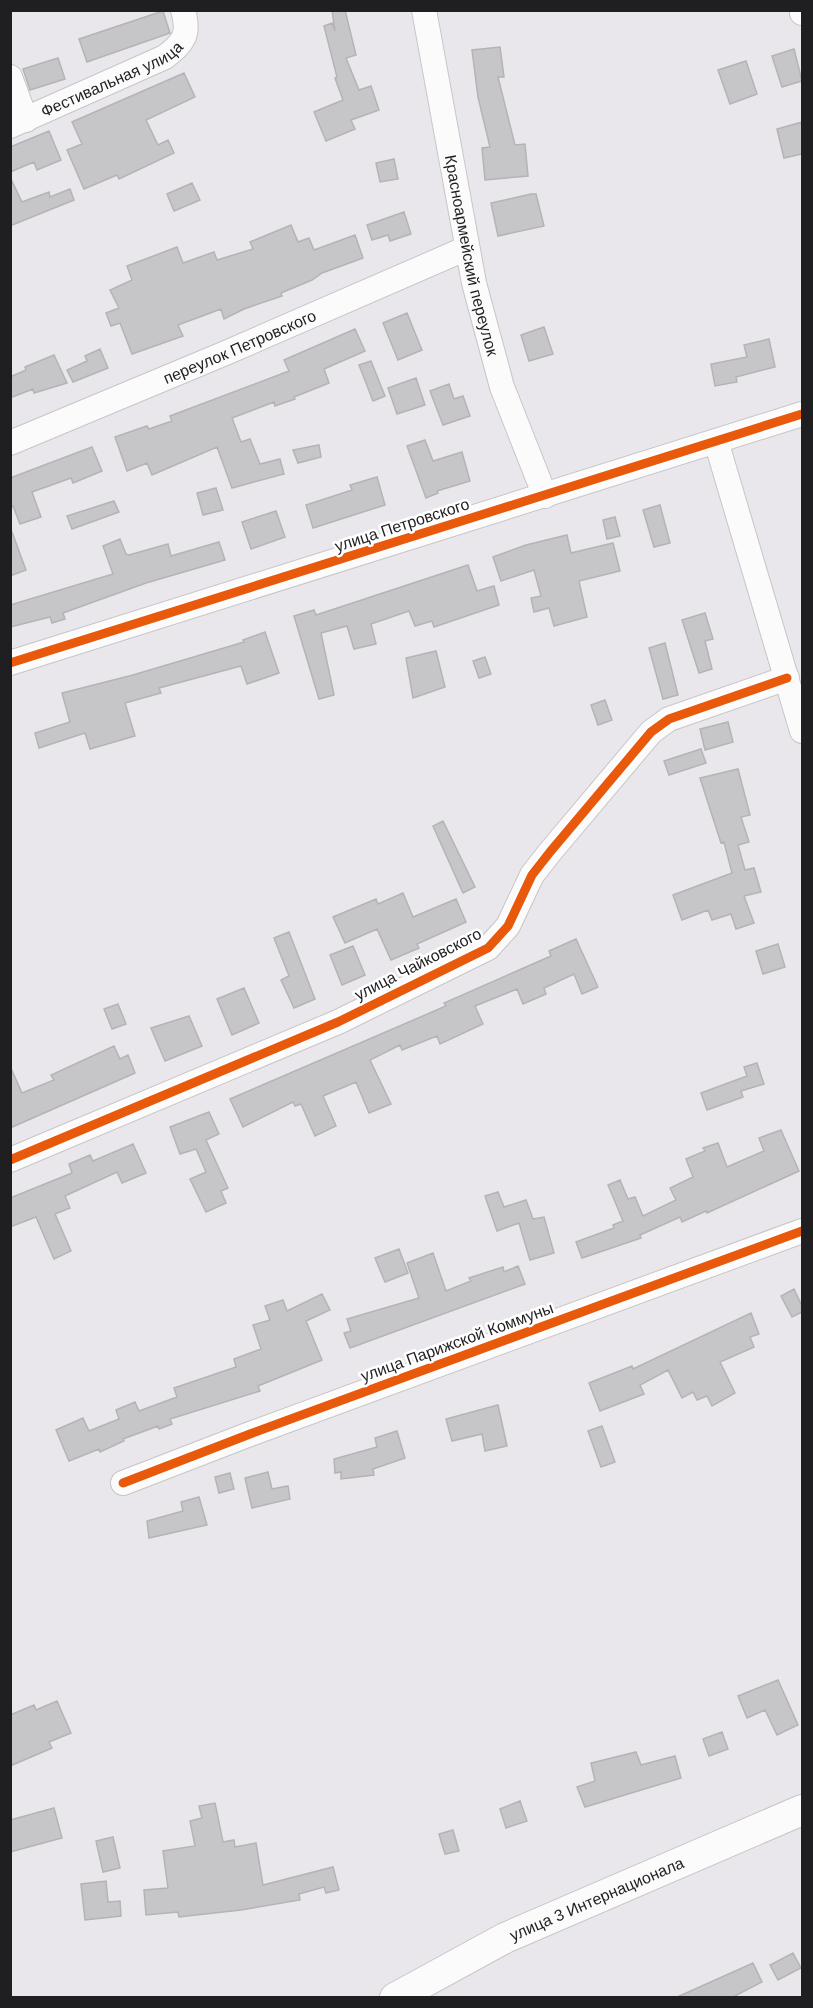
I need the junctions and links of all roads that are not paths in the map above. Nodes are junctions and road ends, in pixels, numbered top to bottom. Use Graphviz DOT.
graph roads {
  1 [pos="183,10"];
  2 [pos="424,10"];
  3 [pos="10,77"];
  4 [pos="18,123"];
  5 [pos="466,248"];
  6 [pos="802,414"];
  7 [pos="716,441"];
  8 [pos="10,443"];
  9 [pos="544,496"];
  10 [pos="10,663"];
  11 [pos="786,678"];
  12 [pos="802,731"];
  13 [pos="10,1160"];
  14 [pos="802,1231"];
  15 [pos="123,1483"];
  16 [pos="802,1810"];
  17 [pos="395,1998"];
  1 -- 4 [label="street, Фестивальная улица"];
  2 -- 5 [label="street, Красноармейский переулок"];
  3 -- 4 [label="street"];
  5 -- 8 [label="street, переулок Петровского"];
  5 -- 9 [label="street, Красноармейский переулок"];
  6 -- 7 [label="street, улица Петровского"];
  7 -- 9 [label="street, улица Петровского"];
  7 -- 11 [label="street"];
  9 -- 10 [label="street, улица Петровского"];
  11 -- 12 [label="street"];
  11 -- 13 [label="street, улица Чайковского"];
  14 -- 15 [label="street, улица Парижской Коммуны"];
  16 -- 17 [label="main road, улица 3 Интернационала"];
}
